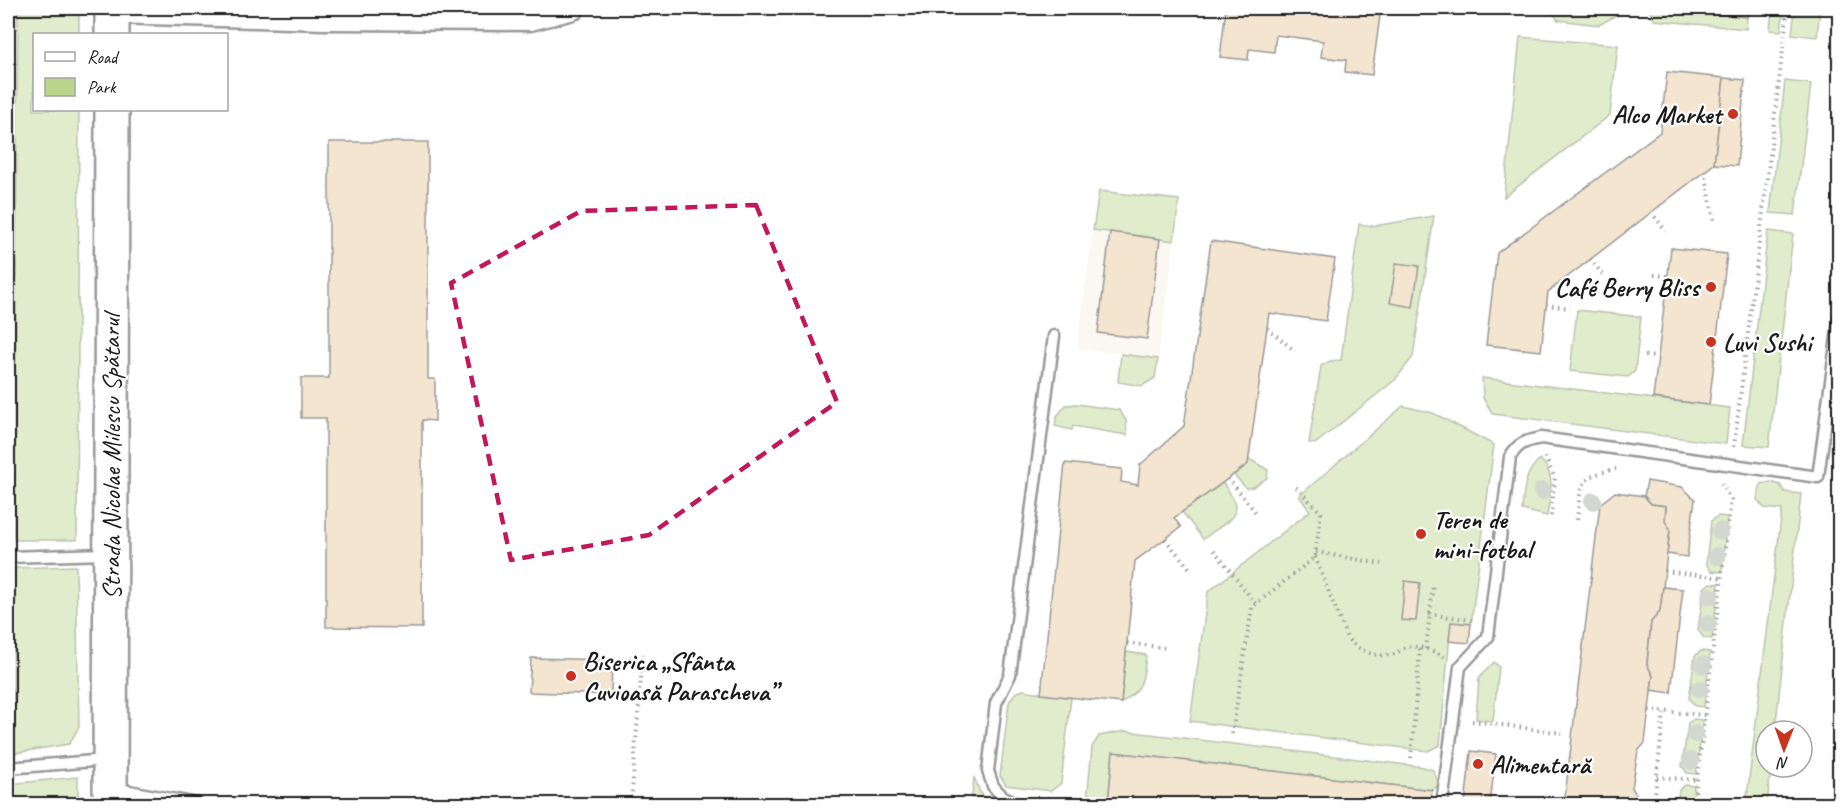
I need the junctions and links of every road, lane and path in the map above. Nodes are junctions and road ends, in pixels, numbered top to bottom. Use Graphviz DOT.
graph roads {
  1 [pos="573,8"];
  2 [pos="1788,8"];
  3 [pos="326,13"];
  4 [pos="112,18"];
  5 [pos="112,111"];
  6 [pos="1705,171"];
  7 [pos="1651,212"];
  8 [pos="1714,220"];
  9 [pos="1666,231"];
  10 [pos="1590,259"];
  11 [pos="1654,275"];
  12 [pos="1604,276"];
  13 [pos="1667,276"];
  14 [pos="1546,305"];
  15 [pos="1570,308"];
  16 [pos="1839,315"];
  17 [pos="1267,328"];
  18 [pos="1054,336"];
  19 [pos="1295,351"];
  20 [pos="1645,356"];
  21 [pos="1658,357"];
  22 [pos="1732,465"];
  23 [pos="1627,467"];
  24 [pos="1228,478"];
  25 [pos="1714,479"];
  26 [pos="1293,484"];
  27 [pos="1257,514"];
  28 [pos="1577,520"];
  29 [pos="1165,539"];
  30 [pos="1214,550"];
  31 [pos="110,554"];
  32 [pos="1315,555"];
  33 [pos="8,557"];
  34 [pos="1382,564"];
  35 [pos="1191,570"];
  36 [pos="1665,571"];
  37 [pos="1722,578"];
  38 [pos="1433,586"];
  39 [pos="1256,604"];
  40 [pos="1429,614"];
  41 [pos="1126,643"];
  42 [pos="1167,648"];
  43 [pos="1420,648"];
  44 [pos="1426,649"];
  45 [pos="643,654"];
  46 [pos="1471,655"];
  47 [pos="1460,667"];
  48 [pos="1649,710"];
  49 [pos="1664,711"];
  50 [pos="1705,715"];
  51 [pos="1471,721"];
  52 [pos="1562,733"];
  53 [pos="1232,734"];
  54 [pos="1411,758"];
  55 [pos="8,768"];
  56 [pos="1657,777"];
  57 [pos="1697,780"];
  58 [pos="110,784"];
  59 [pos="198,804"];
  60 [pos="631,804"];
  61 [pos="1018,804"];
  62 [pos="1442,804"];
  63 [pos="1654,804"];
  64 [pos="1694,804"];
  1 -- 3 [label="street"];
  2 -- 22 [label="path"];
  3 -- 4 [label="street"];
  5 -- 31 [label="main road, Strada Nicolae Milescu Spătarul"];
  6 -- 8 [label="path"];
  7 -- 9 [label="path"];
  10 -- 12 [label="path"];
  11 -- 13 [label="path"];
  14 -- 15 [label="path"];
  16 -- 22 [label="lane"];
  17 -- 19 [label="path"];
  18 -- 61 [label="lane"];
  20 -- 21 [label="path"];
  22 -- 46 [label="lane"];
  23 -- 28 [label="path"];
  24 -- 27 [label="path"];
  25 -- 37 [label="path"];
  26 -- 32 [label="path"];
  29 -- 35 [label="path"];
  30 -- 39 [label="path"];
  31 -- 33 [label="lane"];
  31 -- 58 [label="main road, Strada Nicolae Milescu Spătarul"];
  32 -- 34 [label="path"];
  32 -- 39 [label="path"];
  32 -- 43 [label="path"];
  36 -- 37 [label="path"];
  37 -- 50 [label="path"];
  38 -- 40 [label="path"];
  39 -- 53 [label="path"];
  40 -- 44 [label="path"];
  40 -- 46 [label="path"];
  41 -- 42 [label="path"];
  43 -- 44 [label="path"];
  43 -- 54 [label="path"];
  44 -- 47 [label="path"];
  45 -- 60 [label="path"];
  46 -- 47 [label="lane"];
  47 -- 62 [label="lane"];
  48 -- 49 [label="path"];
  49 -- 50 [label="path"];
  49 -- 56 [label="path"];
  50 -- 57 [label="path"];
  51 -- 52 [label="path"];
  55 -- 58 [label="lane"];
  56 -- 57 [label="path"];
  56 -- 63 [label="path"];
  57 -- 64 [label="path"];
  58 -- 59 [label="lane"];
}
